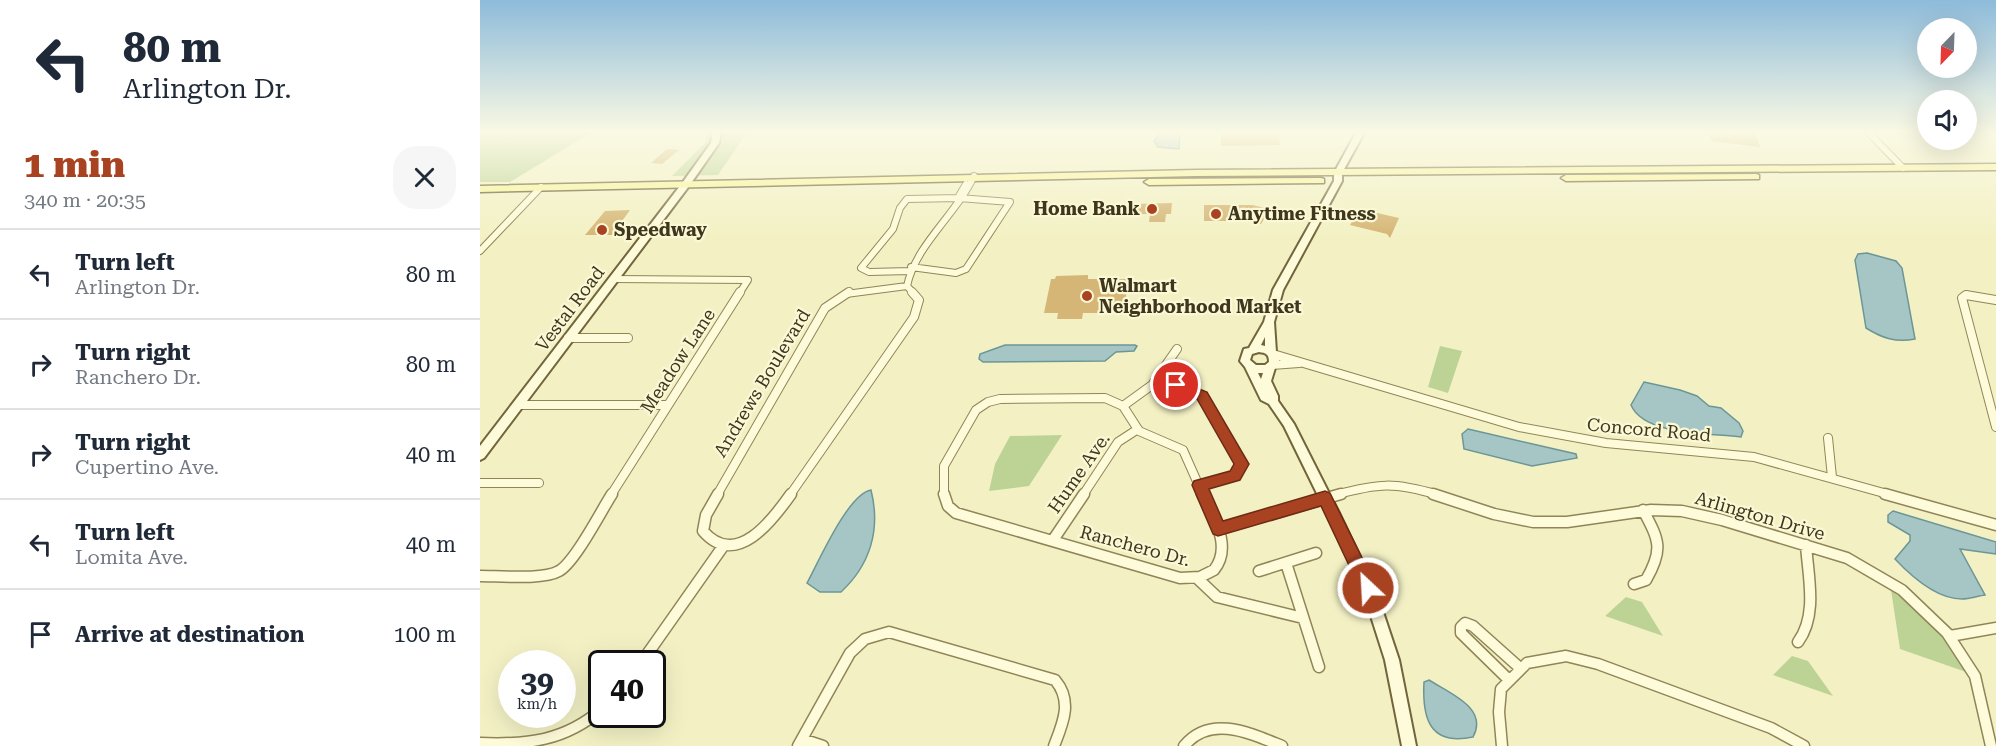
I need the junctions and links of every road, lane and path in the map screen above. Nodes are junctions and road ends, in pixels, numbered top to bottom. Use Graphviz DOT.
graph roads {
  1 [pos="699,166"];
  2 [pos="1344,166"];
  3 [pos="1901,166"];
  4 [pos="1996,167"];
  5 [pos="1903,168"];
  6 [pos="1996,176"];
  7 [pos="1338,177"];
  8 [pos="971,181"];
  9 [pos="686,184"];
  10 [pos="541,187"];
  11 [pos="480,189"];
  12 [pos="962,198"];
  13 [pos="480,251"];
  14 [pos="911,269"];
  15 [pos="613,279"];
  16 [pos="907,286"];
  17 [pos="1996,300"];
  18 [pos="1269,322"];
  19 [pos="568,338"];
  20 [pos="628,338"];
  21 [pos="1177,348"];
  22 [pos="1253,349"];
  23 [pos="1272,353"];
  24 [pos="1300,363"];
  25 [pos="1271,366"];
  26 [pos="1250,368"];
  27 [pos="1156,379"];
  28 [pos="1273,401"];
  29 [pos="518,405"];
  30 [pos="666,405"];
  31 [pos="1123,406"];
  32 [pos="1996,427"];
  33 [pos="1138,429"];
  34 [pos="1828,438"];
  35 [pos="480,455"];
  36 [pos="1832,477"];
  37 [pos="480,483"];
  38 [pos="539,483"];
  39 [pos="1200,485"];
  40 [pos="1325,498"];
  41 [pos="1643,510"];
  42 [pos="1996,525"];
  43 [pos="1218,529"];
  44 [pos="1053,540"];
  45 [pos="724,545"];
  46 [pos="1806,545"];
  47 [pos="1316,553"];
  48 [pos="1286,563"];
  49 [pos="1259,571"];
  50 [pos="480,576"];
  51 [pos="1199,580"];
  52 [pos="1634,584"];
  53 [pos="1303,618"];
  54 [pos="1996,627"];
  55 [pos="1950,636"];
  56 [pos="1798,642"];
  57 [pos="650,650"];
  58 [pos="1318,667"];
  59 [pos="1520,668"];
  60 [pos="1509,680"];
  61 [pos="588,719"];
  62 [pos="480,743"];
  63 [pos="800,743"];
  64 [pos="824,746"];
  65 [pos="1054,746"];
  66 [pos="1184,746"];
  67 [pos="1282,746"];
  68 [pos="1409,746"];
  69 [pos="1502,746"];
  70 [pos="1804,746"];
  71 [pos="1991,746"];
  1 -- 9 [label="street, Vestal Road"];
  2 -- 7 [label="street"];
  3 -- 5 [label="street"];
  4 -- 5 [label="main road"];
  5 -- 7 [label="main road"];
  6 -- 7 [label="main road"];
  7 -- 8 [label="main road"];
  7 -- 18 [label="street"];
  8 -- 9 [label="main road"];
  8 -- 12 [label="street"];
  9 -- 10 [label="main road"];
  9 -- 15 [label="street, Vestal Road"];
  10 -- 11 [label="main road"];
  10 -- 13 [label="street"];
  12 -- 14 [label="street"];
  12 -- 14 [label="street"];
  12 -- 14 [label="street"];
  14 -- 16 [label="street"];
  15 -- 19 [label="street, Vestal Road"];
  15 -- 30 [label="street, Meadow Lane"];
  16 -- 45 [label="street"];
  16 -- 45 [label="street, Andrews Boulevard"];
  17 -- 32 [label="street"];
  18 -- 22 [label="street"];
  18 -- 23 [label="street"];
  19 -- 20 [label="street"];
  19 -- 29 [label="street, Vestal Road"];
  21 -- 27 [label="street"];
  22 -- 23 [label="street"];
  22 -- 26 [label="street"];
  23 -- 24 [label="street, Concord Road"];
  23 -- 25 [label="street"];
  24 -- 25 [label="street, Concord Road"];
  24 -- 36 [label="street, Concord Road"];
  25 -- 26 [label="street"];
  25 -- 28 [label="street"];
  26 -- 28 [label="street"];
  27 -- 31 [label="street"];
  27 -- 39 [label="street"];
  28 -- 40 [label="street"];
  29 -- 30 [label="street"];
  29 -- 35 [label="street, Vestal Road"];
  30 -- 50 [label="street, Meadow Lane"];
  31 -- 33 [label="street"];
  31 -- 44 [label="street, Ranchero Dr."];
  33 -- 39 [label="street, Ranchero Dr."];
  33 -- 44 [label="street, Hume Ave."];
  34 -- 36 [label="street"];
  36 -- 42 [label="street, Concord Road"];
  37 -- 38 [label="street"];
  39 -- 43 [label="street, Ranchero Dr."];
  40 -- 41 [label="street, Arlington Drive"];
  40 -- 43 [label="street, Arlington Drive"];
  40 -- 68 [label="street"];
  41 -- 46 [label="street, Arlington Drive"];
  41 -- 52 [label="street"];
  43 -- 51 [label="street, Ranchero Dr."];
  44 -- 51 [label="street, Ranchero Dr."];
  45 -- 57 [label="street"];
  46 -- 55 [label="street, Arlington Drive"];
  46 -- 56 [label="street"];
  47 -- 48 [label="street"];
  48 -- 49 [label="street"];
  48 -- 53 [label="street"];
  51 -- 53 [label="street"];
  53 -- 58 [label="street"];
  54 -- 55 [label="street"];
  55 -- 71 [label="street, Arlington Drive"];
  59 -- 60 [label="street"];
  59 -- 60 [label="street"];
  59 -- 70 [label="street"];
  60 -- 69 [label="street"];
  61 -- 62 [label="street"];
  63 -- 64 [label="street"];
  63 -- 65 [label="street"];
  66 -- 67 [label="street"];
}
